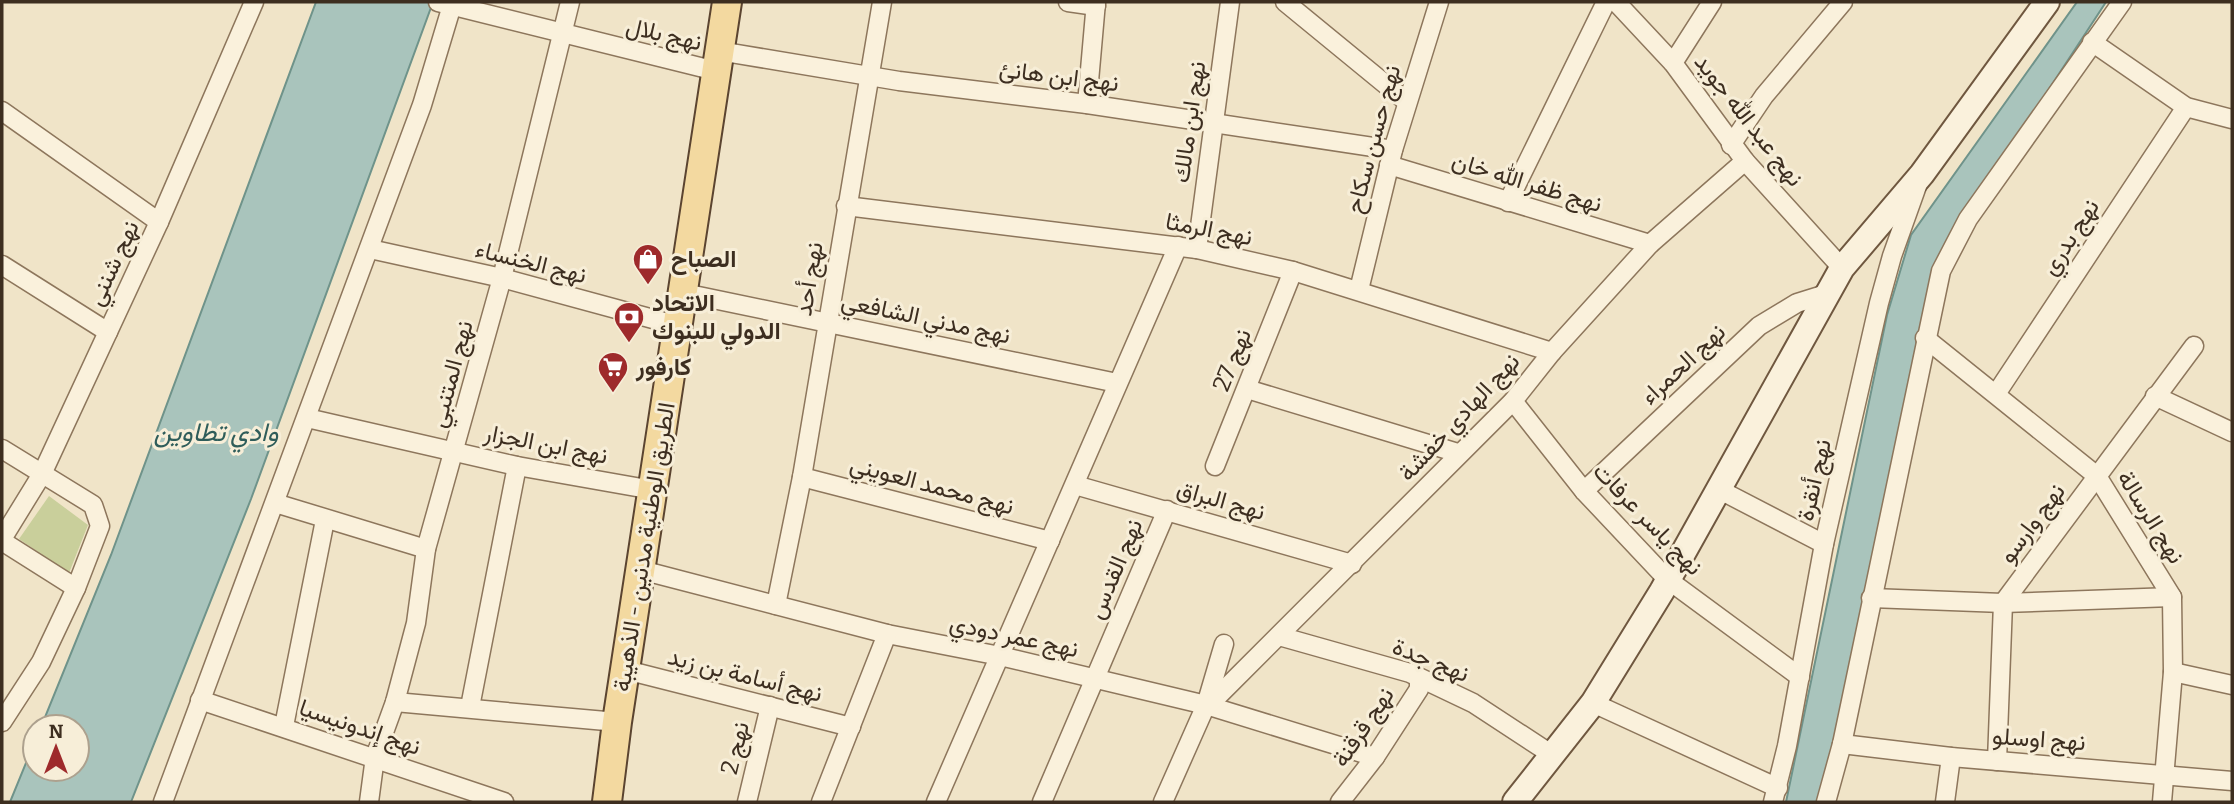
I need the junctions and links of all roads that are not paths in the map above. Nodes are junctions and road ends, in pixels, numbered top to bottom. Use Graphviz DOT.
graph roads {
  1 [pos="254,2"];
  2 [pos="570,2"];
  3 [pos="726,2"];
  4 [pos="882,2"];
  5 [pos="1069,2"];
  6 [pos="1230,2"];
  7 [pos="1285,2"];
  8 [pos="1439,2"];
  9 [pos="1606,2"];
  10 [pos="1616,2"];
  11 [pos="1712,2"];
  12 [pos="1843,2"];
  13 [pos="2047,2"];
  14 [pos="2122,2"];
  15 [pos="445,3"];
  16 [pos="1096,4"];
  17 [pos="561,34"];
  18 [pos="2092,42"];
  19 [pos="718,61"];
  20 [pos="1672,63"];
  21 [pos="868,76"];
  22 [pos="1407,102"];
  23 [pos="1087,104"];
  24 [pos="2186,107"];
  25 [pos="2,111"];
  26 [pos="2232,119"];
  27 [pos="1214,122"];
  28 [pos="1731,145"];
  29 [pos="1391,158"];
  30 [pos="1745,161"];
  31 [pos="1922,174"];
  32 [pos="1508,202"];
  33 [pos="846,206"];
  34 [pos="159,222"];
  35 [pos="1650,244"];
  36 [pos="1178,246"];
  37 [pos="370,249"];
  38 [pos="1197,249"];
  39 [pos="2,265"];
  40 [pos="1842,268"];
  41 [pos="1293,271"];
  42 [pos="502,278"];
  43 [pos="1359,290"];
  44 [pos="684,293"];
  45 [pos="1829,293"];
  46 [pos="827,323"];
  47 [pos="679,326"];
  48 [pos="108,332"];
  49 [pos="1925,338"];
  50 [pos="2194,346"];
  51 [pos="1552,352"];
  52 [pos="1117,383"];
  53 [pos="1247,389"];
  54 [pos="1996,394"];
  55 [pos="2155,396"];
  56 [pos="1513,401"];
  57 [pos="307,418"];
  58 [pos="2232,432"];
  59 [pos="2,449"];
  60 [pos="456,450"];
  61 [pos="1458,453"];
  62 [pos="517,466"];
  63 [pos="1214,466"];
  64 [pos="42,474"];
  65 [pos="2097,476"];
  66 [pos="802,477"];
  67 [pos="1075,485"];
  68 [pos="653,490"];
  69 [pos="1720,490"];
  70 [pos="1584,491"];
  71 [pos="275,503"];
  72 [pos="1167,510"];
  73 [pos="326,520"];
  74 [pos="2,540"];
  75 [pos="1050,541"];
  76 [pos="1824,544"];
  77 [pos="426,549"];
  78 [pos="1352,564"];
  79 [pos="640,570"];
  80 [pos="1667,579"];
  81 [pos="76,588"];
  82 [pos="2172,597"];
  83 [pos="1871,598"];
  84 [pos="2003,603"];
  85 [pos="776,605"];
  86 [pos="887,634"];
  87 [pos="1279,636"];
  88 [pos="1224,644"];
  89 [pos="1000,656"];
  90 [pos="626,670"];
  91 [pos="2173,672"];
  92 [pos="1800,677"];
  93 [pos="1419,678"];
  94 [pos="1094,679"];
  95 [pos="2232,685"];
  96 [pos="200,700"];
  97 [pos="395,702"];
  98 [pos="1593,703"];
  99 [pos="1207,705"];
  100 [pos="770,706"];
  101 [pos="470,707"];
  102 [pos="2,722"];
  103 [pos="617,722"];
  104 [pos="284,726"];
  105 [pos="851,727"];
  106 [pos="1842,744"];
  107 [pos="1554,756"];
  108 [pos="375,757"];
  109 [pos="1375,757"];
  110 [pos="1951,757"];
  111 [pos="1997,761"];
  112 [pos="2164,773"];
  113 [pos="2232,781"];
  114 [pos="1776,795"];
  115 [pos="472,798"];
  116 [pos="1522,801"];
  117 [pos="163,802"];
  118 [pos="369,802"];
  119 [pos="505,802"];
  120 [pos="607,802"];
  121 [pos="747,802"];
  122 [pos="821,802"];
  123 [pos="936,802"];
  124 [pos="1042,802"];
  125 [pos="1163,802"];
  126 [pos="1340,802"];
  127 [pos="1826,802"];
  128 [pos="1945,802"];
  129 [pos="2162,802"];
  1 -- 34 [label="street, نهج شنني"];
  2 -- 17 [label="street, نهج المتنبي"];
  3 -- 19 [label="main road, الطريق الوطنية مدنين - الذهيبة"];
  4 -- 21 [label="street, نهج أحد"];
  5 -- 16 [label="street"];
  6 -- 27 [label="street, نهج ابن مالك"];
  7 -- 22 [label="street"];
  8 -- 22 [label="street, نهج حسن سكاح"];
  9 -- 32 [label="street"];
  10 -- 20 [label="street, نهج عبد الله جويد"];
  11 -- 20 [label="street"];
  12 -- 28 [label="street"];
  13 -- 31 [label="main road"];
  14 -- 18 [label="street"];
  15 -- 17 [label="street, نهج بلال"];
  15 -- 37 [label="street"];
  16 -- 23 [label="street"];
  17 -- 19 [label="street, نهج بلال"];
  17 -- 42 [label="street, نهج المتنبي"];
  18 -- 24 [label="street"];
  18 -- 49 [label="street"];
  19 -- 21 [label="street, نهج ابن هانئ"];
  19 -- 44 [label="main road, الطريق الوطنية مدنين - الذهيبة"];
  20 -- 28 [label="street, نهج عبد الله جويد"];
  21 -- 23 [label="street, نهج ابن هانئ"];
  21 -- 33 [label="street, نهج أحد"];
  22 -- 29 [label="street, نهج حسن سكاح"];
  23 -- 27 [label="street, نهج ابن هانئ"];
  24 -- 26 [label="street"];
  24 -- 54 [label="street, نهج بدري"];
  25 -- 34 [label="street"];
  27 -- 29 [label="street, نهج ابن هانئ"];
  27 -- 38 [label="street, نهج ابن مالك"];
  28 -- 30 [label="street, نهج عبد الله جويد"];
  29 -- 32 [label="street, نهج ظفر الله خان"];
  29 -- 43 [label="street, نهج حسن سكاح"];
  30 -- 35 [label="street, نهج الهادي خفشة"];
  30 -- 40 [label="street, نهج عبد الله جويد"];
  31 -- 40 [label="main road"];
  31 -- 76 [label="street, نهج أنقرة"];
  32 -- 35 [label="street, نهج ظفر الله خان"];
  33 -- 36 [label="street, نهج الرمثا"];
  33 -- 46 [label="street, نهج أحد"];
  34 -- 48 [label="street, نهج شنني"];
  35 -- 51 [label="street, نهج الهادي خفشة"];
  36 -- 38 [label="street, نهج الرمثا"];
  36 -- 52 [label="street"];
  37 -- 42 [label="street, نهج الخنساء"];
  37 -- 57 [label="street"];
  38 -- 41 [label="street, نهج الرمثا"];
  39 -- 48 [label="street"];
  40 -- 45 [label="main road"];
  41 -- 43 [label="street, نهج الرمثا"];
  41 -- 53 [label="street, نهج 27"];
  42 -- 47 [label="street, نهج الخنساء"];
  42 -- 60 [label="street, نهج المتنبي"];
  43 -- 51 [label="street, نهج الرمثا"];
  44 -- 46 [label="street, نهج مدني الشافعي"];
  44 -- 47 [label="main road, الطريق الوطنية مدنين - الذهيبة"];
  45 -- 69 [label="main road"];
  45 -- 70 [label="street, نهج الحمراء"];
  46 -- 52 [label="street, نهج مدني الشافعي"];
  46 -- 66 [label="street, نهج أحد"];
  47 -- 68 [label="main road, الطريق الوطنية مدنين - الذهيبة"];
  48 -- 64 [label="street, نهج شنني"];
  49 -- 54 [label="street, نهج الرسالة"];
  49 -- 83 [label="street"];
  50 -- 55 [label="street, نهج وارسو"];
  51 -- 56 [label="street, نهج الهادي خفشة"];
  52 -- 67 [label="street"];
  53 -- 61 [label="street"];
  53 -- 63 [label="street, نهج 27"];
  54 -- 65 [label="street, نهج الرسالة"];
  55 -- 58 [label="street"];
  55 -- 65 [label="street, نهج وارسو"];
  56 -- 61 [label="street, نهج الهادي خفشة"];
  56 -- 70 [label="street, نهج ياسر عرفات"];
  57 -- 60 [label="street, نهج ابن الجزار"];
  57 -- 71 [label="street"];
  59 -- 64 [label="street"];
  60 -- 62 [label="street, نهج ابن الجزار"];
  60 -- 77 [label="street, نهج المتنبي"];
  61 -- 78 [label="street, نهج الهادي خفشة"];
  62 -- 68 [label="street, نهج ابن الجزار"];
  62 -- 101 [label="street"];
  64 -- 74 [label="street, نهج شنني"];
  64 -- 81 [label="street"];
  65 -- 82 [label="street, نهج الرسالة"];
  65 -- 84 [label="street, نهج وارسو"];
  66 -- 75 [label="street, نهج محمد العويني"];
  66 -- 85 [label="street, نهج أحد"];
  67 -- 72 [label="street, نهج البراق"];
  67 -- 75 [label="street"];
  68 -- 79 [label="main road, الطريق الوطنية مدنين - الذهيبة"];
  69 -- 76 [label="street"];
  69 -- 80 [label="main road"];
  70 -- 80 [label="street, نهج ياسر عرفات"];
  71 -- 73 [label="street"];
  71 -- 96 [label="street"];
  72 -- 78 [label="street, نهج البراق"];
  72 -- 94 [label="street, نهج القدس"];
  73 -- 77 [label="street"];
  73 -- 104 [label="street"];
  74 -- 81 [label="street"];
  75 -- 89 [label="street"];
  76 -- 92 [label="street, نهج أنقرة"];
  77 -- 97 [label="street, نهج المتنبي"];
  78 -- 87 [label="street, نهج الهادي خفشة"];
  79 -- 85 [label="street, نهج عمر دودي"];
  79 -- 90 [label="main road, الطريق الوطنية مدنين - الذهيبة"];
  80 -- 92 [label="street, نهج ياسر عرفات"];
  80 -- 98 [label="main road"];
  81 -- 102 [label="street"];
  82 -- 84 [label="street"];
  82 -- 91 [label="street, نهج الرسالة"];
  83 -- 84 [label="street"];
  83 -- 106 [label="street"];
  84 -- 111 [label="street, نهج وارسو"];
  85 -- 86 [label="street, نهج عمر دودي"];
  86 -- 89 [label="street, نهج عمر دودي"];
  86 -- 105 [label="street"];
  87 -- 93 [label="street, نهج جدة"];
  87 -- 99 [label="street, نهج الهادي خفشة"];
  88 -- 99 [label="street"];
  89 -- 94 [label="street, نهج عمر دودي"];
  89 -- 123 [label="street"];
  90 -- 100 [label="street, نهج أسامة بن زيد"];
  90 -- 103 [label="main road, الطريق الوطنية مدنين - الذهيبة"];
  91 -- 95 [label="street"];
  91 -- 112 [label="street, نهج الرسالة"];
  92 -- 114 [label="street, نهج أنقرة"];
  93 -- 107 [label="street, نهج جدة"];
  93 -- 109 [label="street, نهج قرقنة"];
  94 -- 99 [label="street, نهج عمر دودي"];
  94 -- 124 [label="street, نهج القدس"];
  96 -- 104 [label="street, نهج إندونيسيا"];
  96 -- 117 [label="street"];
  97 -- 101 [label="street"];
  97 -- 108 [label="street, نهج المتنبي"];
  98 -- 107 [label="main road"];
  98 -- 114 [label="street"];
  99 -- 109 [label="street, نهج عمر دودي"];
  99 -- 125 [label="street, نهج الهادي خفشة"];
  100 -- 105 [label="street, نهج أسامة بن زيد"];
  100 -- 121 [label="street, نهج 2"];
  101 -- 103 [label="street"];
  103 -- 120 [label="main road, الطريق الوطنية مدنين - الذهيبة"];
  104 -- 108 [label="street, نهج إندونيسيا"];
  105 -- 122 [label="street"];
  106 -- 110 [label="street, نهج اوسلو"];
  106 -- 127 [label="street"];
  107 -- 116 [label="main road"];
  108 -- 115 [label="street, نهج إندونيسيا"];
  108 -- 118 [label="street, نهج المتنبي"];
  109 -- 126 [label="street, نهج قرقنة"];
  110 -- 111 [label="street, نهج اوسلو"];
  110 -- 128 [label="street"];
  111 -- 112 [label="street, نهج اوسلو"];
  112 -- 113 [label="street, نهج اوسلو"];
  112 -- 129 [label="street, نهج الرسالة"];
  115 -- 119 [label="street, نهج إندونيسيا"];
}
